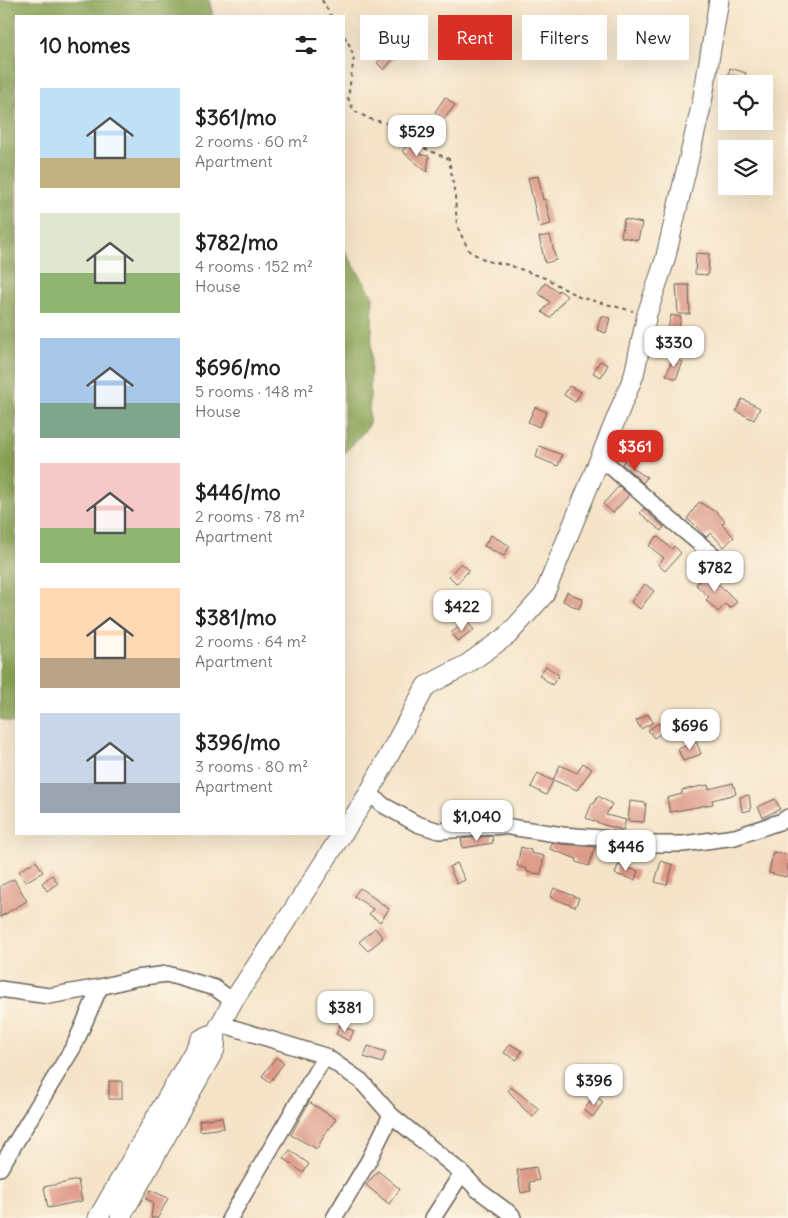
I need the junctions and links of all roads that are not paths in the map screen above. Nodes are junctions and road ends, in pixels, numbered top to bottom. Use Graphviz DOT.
graph roads {
  1 [pos="719,0"];
  2 [pos="601,458"];
  3 [pos="724,564"];
  4 [pos="369,793"];
  5 [pos="788,817"];
  6 [pos="345,830"];
  7 [pos="342,835"];
  8 [pos="100,987"];
  9 [pos="0,989"];
  10 [pos="233,1001"];
  11 [pos="218,1028"];
  12 [pos="325,1056"];
  13 [pos="391,1115"];
  14 [pos="0,1168"];
  15 [pos="462,1173"];
  16 [pos="98,1218"];
  17 [pos="120,1218"];
  18 [pos="230,1218"];
  19 [pos="334,1218"];
  20 [pos="433,1218"];
  21 [pos="513,1218"];
  1 -- 2 [label="main road"];
  2 -- 3 [label="street"];
  2 -- 4 [label="main road"];
  4 -- 5 [label="street"];
  4 -- 6 [label="main road"];
  7 -- 10 [label="main road"];
  8 -- 9 [label="street"];
  8 -- 10 [label="street"];
  8 -- 14 [label="street"];
  10 -- 11 [label="main road"];
  11 -- 12 [label="street"];
  11 -- 16 [label="main road"];
  11 -- 17 [label="main road"];
  12 -- 13 [label="street"];
  12 -- 18 [label="street"];
  13 -- 15 [label="street"];
  13 -- 19 [label="street"];
  15 -- 20 [label="street"];
  15 -- 21 [label="street"];
}
